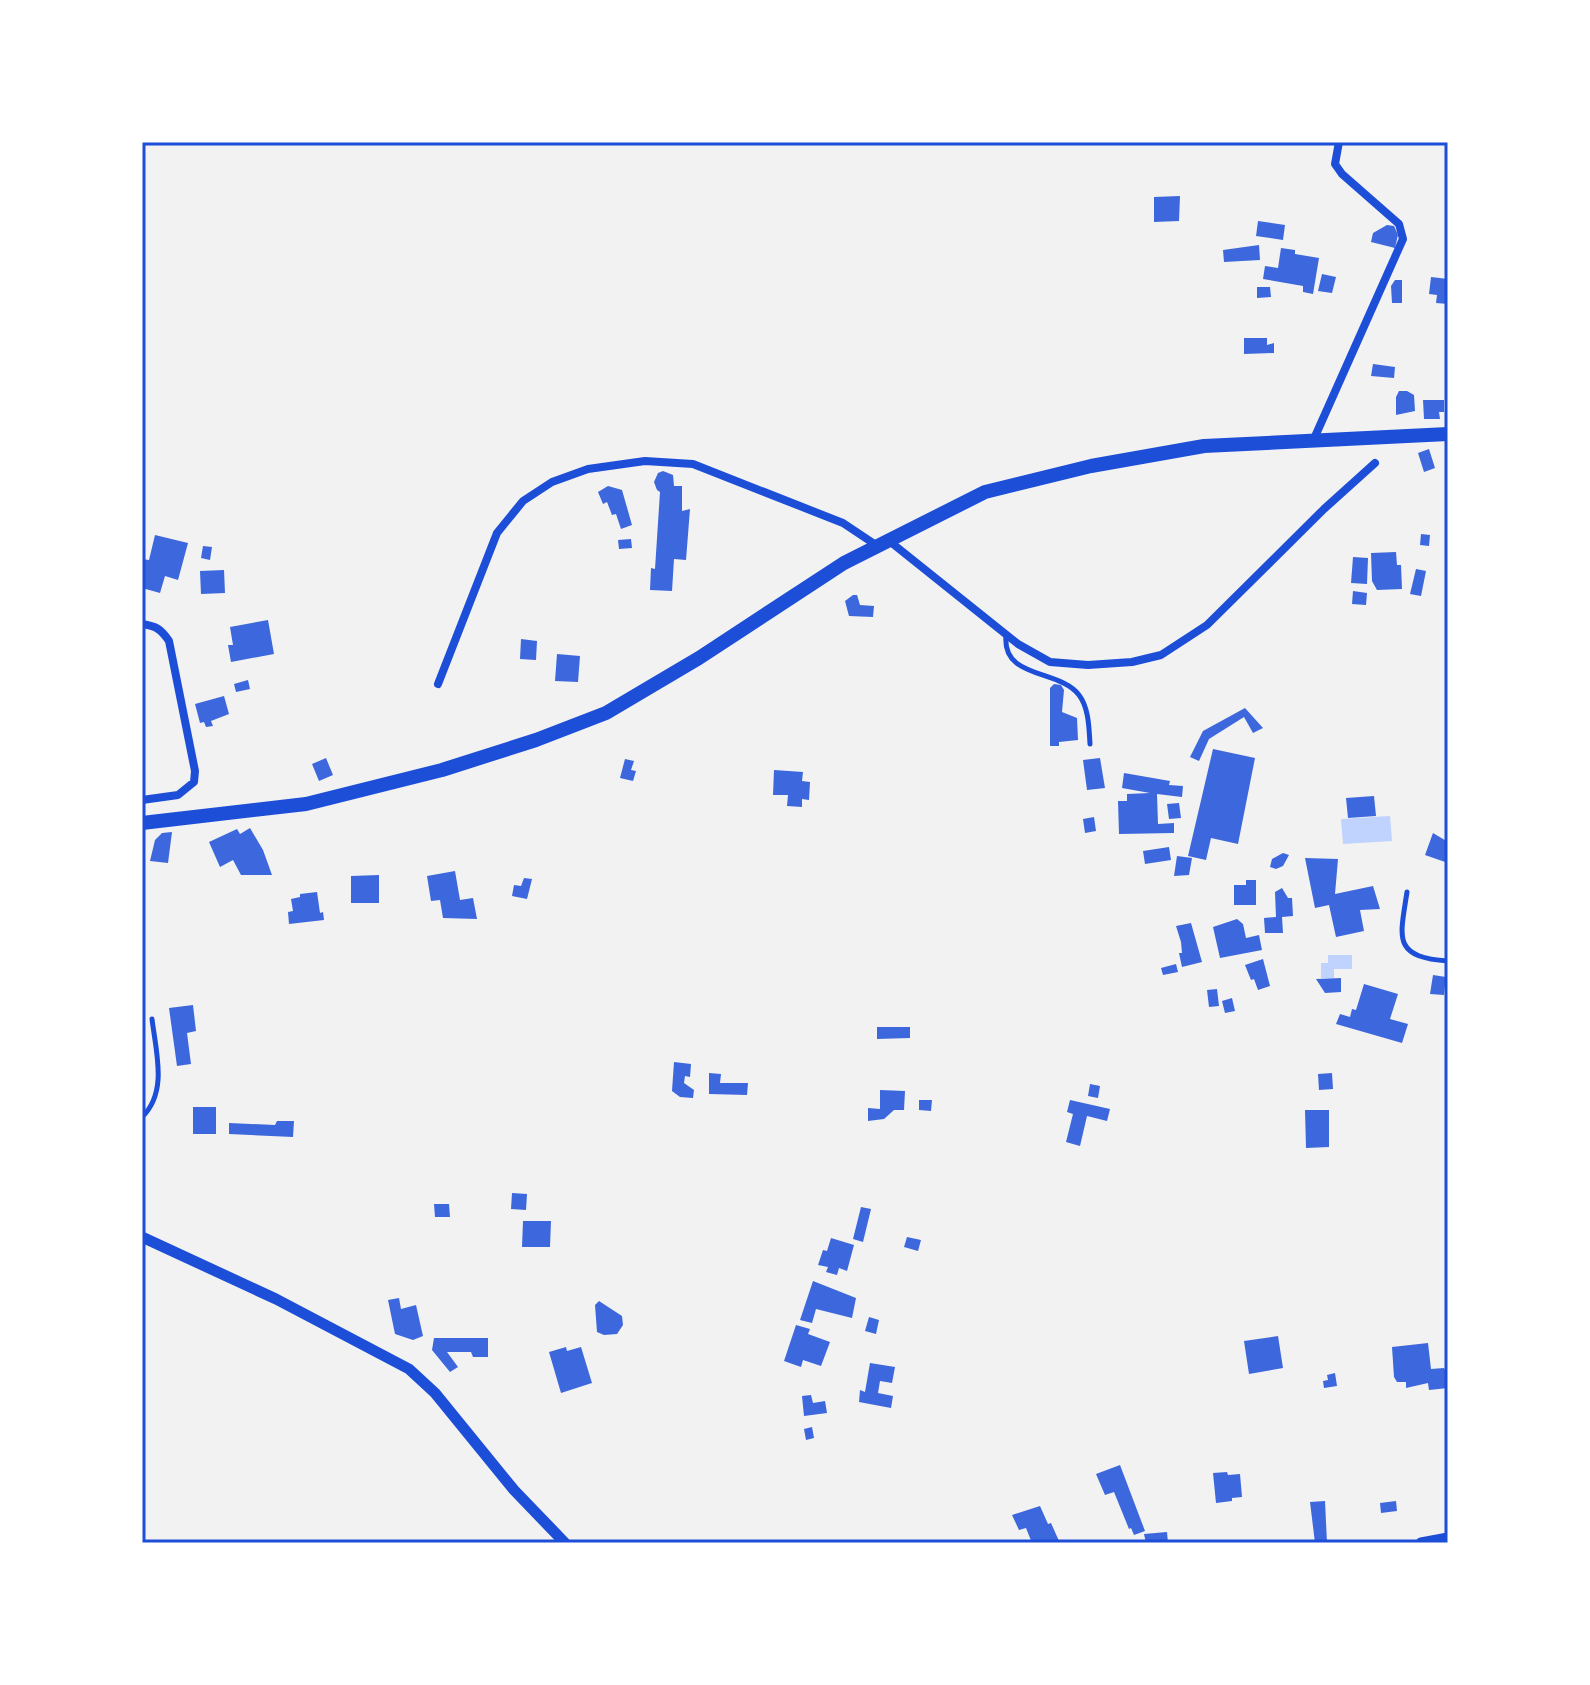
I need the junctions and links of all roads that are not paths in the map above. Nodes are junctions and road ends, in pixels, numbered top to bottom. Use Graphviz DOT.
graph roads {
  1 [pos="1339,142"];
  2 [pos="1448,434"];
  3 [pos="1313,441"];
  4 [pos="1375,463"];
  5 [pos="881,542"];
  6 [pos="142,624"];
  7 [pos="1006,635"];
  8 [pos="438,684"];
  9 [pos="1090,744"];
  10 [pos="142,800"];
  11 [pos="142,823"];
  12 [pos="1407,892"];
  13 [pos="1448,961"];
  14 [pos="152,1019"];
  15 [pos="142,1117"];
  16 [pos="142,1237"];
  17 [pos="1448,1538"];
  18 [pos="565,1543"];
  19 [pos="1421,1543"];
  1 -- 3 [label="street"];
  2 -- 3 [label="main road"];
  3 -- 5 [label="main road"];
  4 -- 7 [label="street"];
  5 -- 7 [label="street"];
  5 -- 8 [label="street"];
  5 -- 11 [label="main road"];
  6 -- 10 [label="street"];
  7 -- 9 [label="lane"];
  12 -- 13 [label="lane"];
  14 -- 15 [label="lane"];
  16 -- 18 [label="street"];
  17 -- 19 [label="street"];
}
